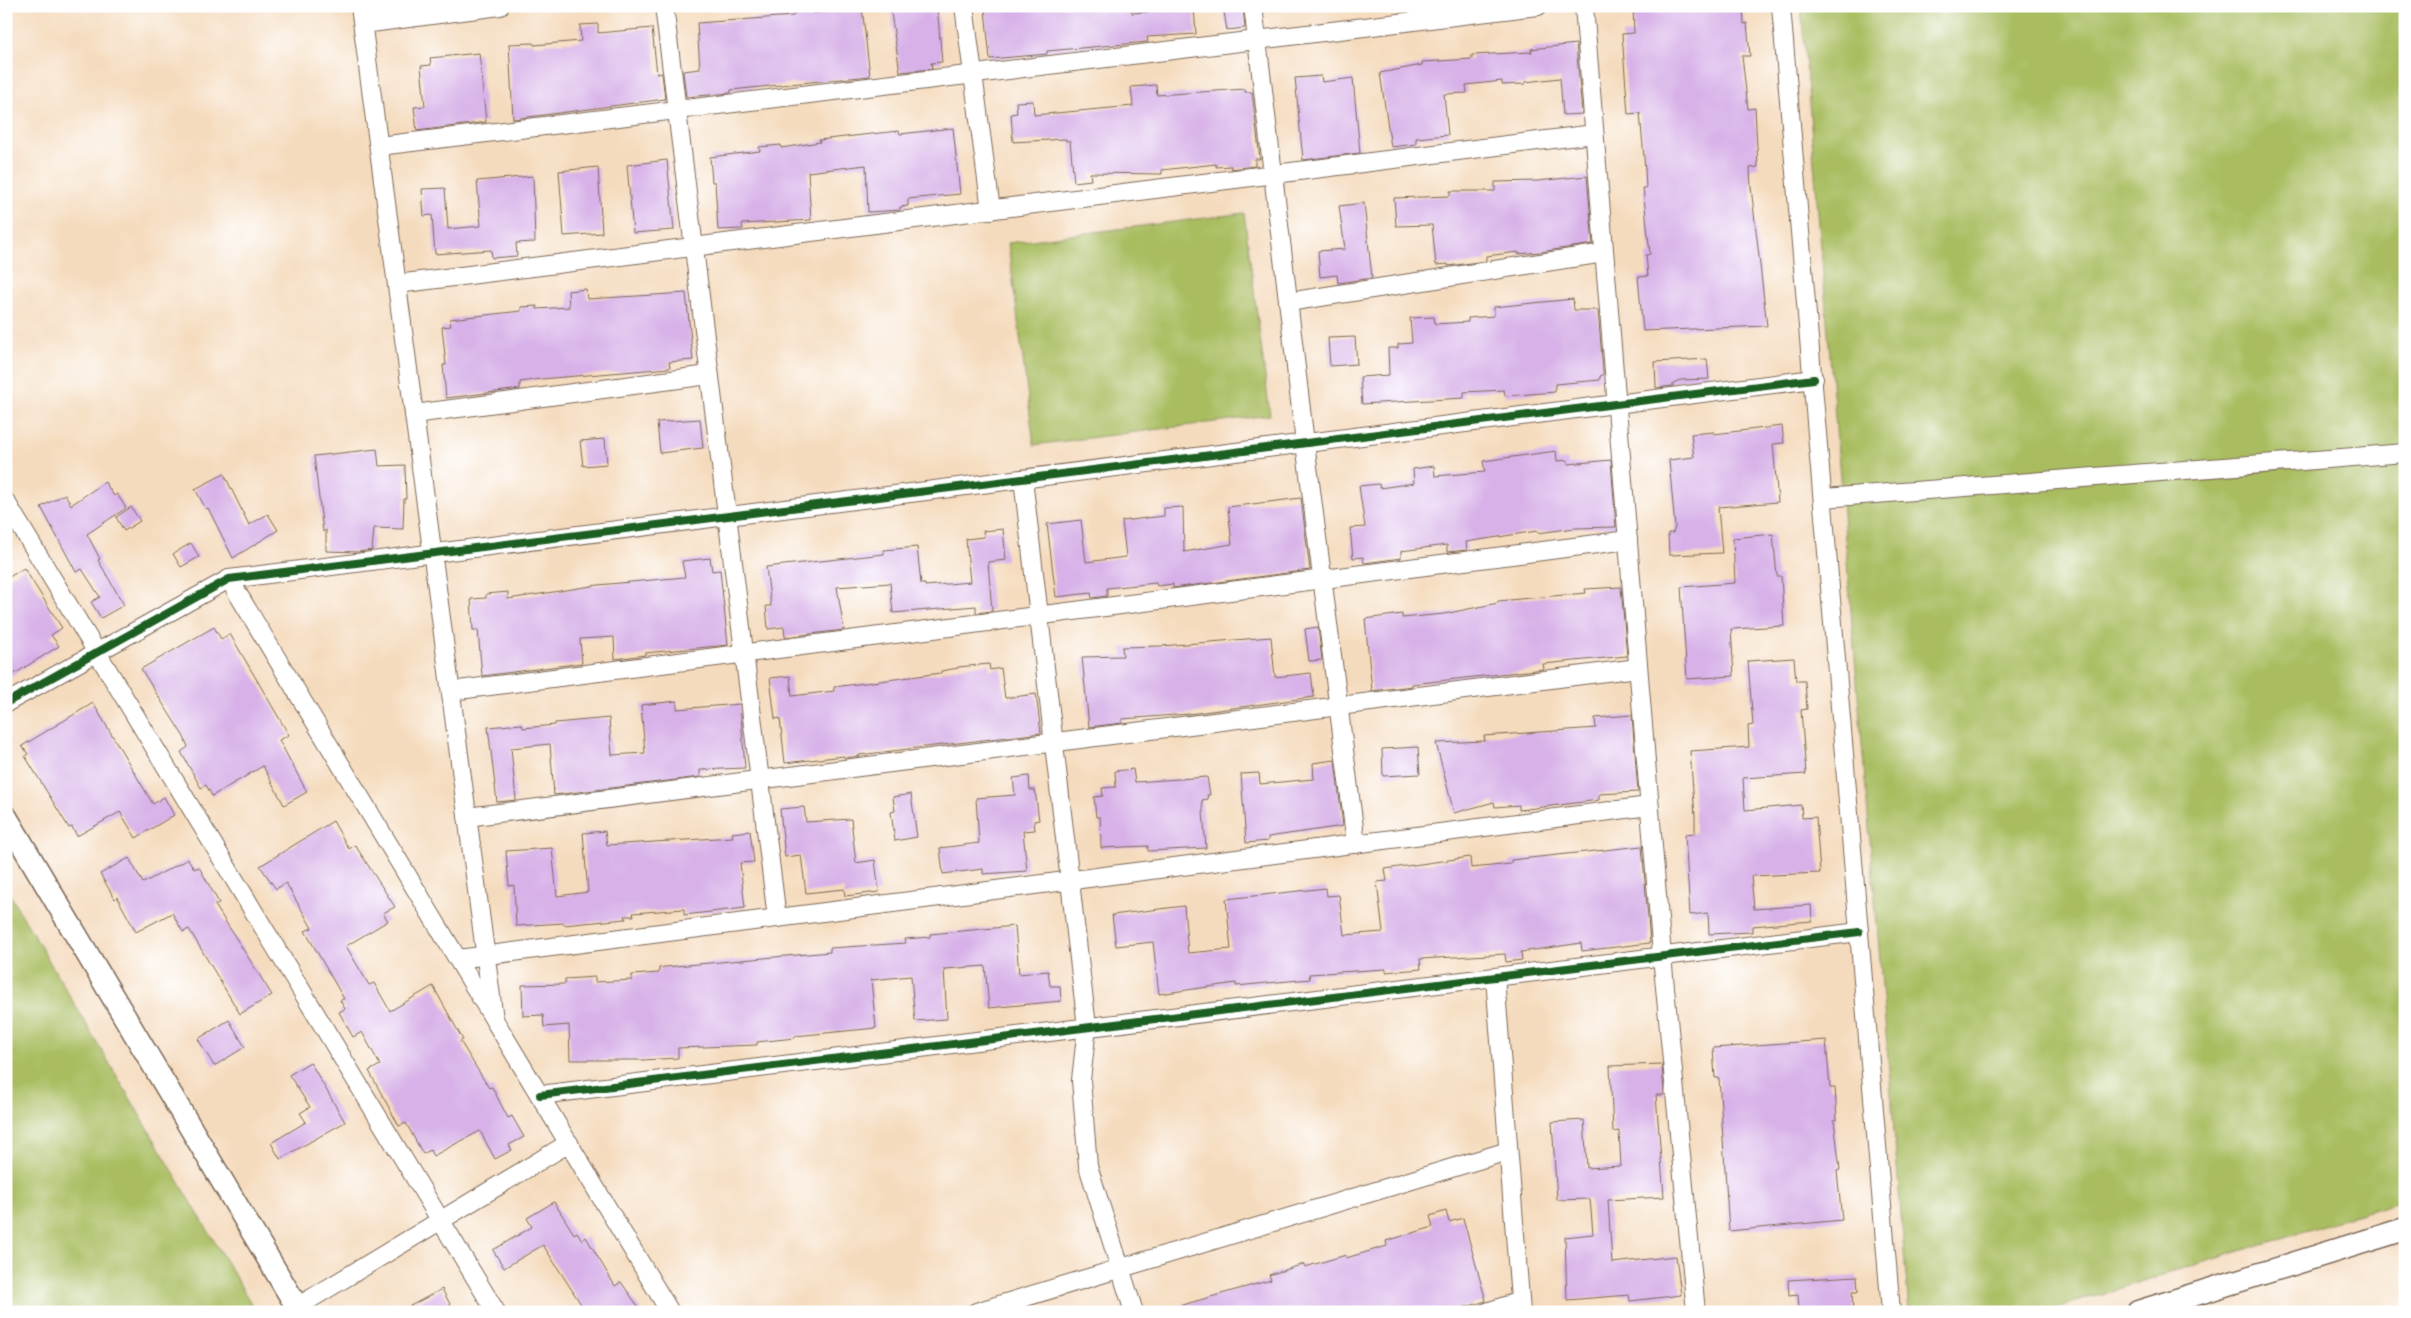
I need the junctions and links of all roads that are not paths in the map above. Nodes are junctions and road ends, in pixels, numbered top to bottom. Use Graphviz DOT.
graph roads {
  1 [pos="360,6"];
  2 [pos="500,6"];
  3 [pos="664,6"];
  4 [pos="964,6"];
  5 [pos="1252,6"];
  6 [pos="1538,6"];
  7 [pos="1584,6"];
  8 [pos="1781,6"];
  9 [pos="363,24"];
  10 [pos="1256,40"];
  11 [pos="973,74"];
  12 [pos="676,110"];
  13 [pos="1594,134"];
  14 [pos="379,146"];
  15 [pos="1272,174"];
  16 [pos="992,210"];
  17 [pos="693,247"];
  18 [pos="1604,254"];
  19 [pos="397,284"];
  20 [pos="1288,302"];
  21 [pos="709,376"];
  22 [pos="1814,379"];
  23 [pos="1616,404"];
  24 [pos="414,414"];
  25 [pos="1305,443"];
  26 [pos="2405,453"];
  27 [pos="1023,479"];
  28 [pos="1824,498"];
  29 [pos="6,502"];
  30 [pos="726,516"];
  31 [pos="1628,540"];
  32 [pos="432,553"];
  33 [pos="230,579"];
  34 [pos="1322,579"];
  35 [pos="1039,615"];
  36 [pos="98,652"];
  37 [pos="743,653"];
  38 [pos="1638,668"];
  39 [pos="450,691"];
  40 [pos="6,703"];
  41 [pos="1338,706"];
  42 [pos="1054,743"];
  43 [pos="759,780"];
  44 [pos="1649,806"];
  45 [pos="6,817"];
  46 [pos="467,817"];
  47 [pos="1356,844"];
  48 [pos="1070,881"];
  49 [pos="777,918"];
  50 [pos="1859,932"];
  51 [pos="486,956"];
  52 [pos="1662,956"];
  53 [pos="458,959"];
  54 [pos="1495,977"];
  55 [pos="494,1019"];
  56 [pos="1088,1027"];
  57 [pos="540,1094"];
  58 [pos="568,1143"];
  59 [pos="1508,1151"];
  60 [pos="441,1220"];
  61 [pos="2405,1229"];
  62 [pos="1121,1268"];
  63 [pos="1520,1306"];
  64 [pos="299,1309"];
  65 [pos="496,1312"];
  66 [pos="670,1312"];
  67 [pos="976,1312"];
  68 [pos="1134,1312"];
  69 [pos="1487,1312"];
  70 [pos="1696,1312"];
  71 [pos="1891,1312"];
  72 [pos="2138,1312"];
  1 -- 9 [label="street"];
  2 -- 9 [label="street"];
  3 -- 12 [label="street"];
  4 -- 11 [label="street"];
  5 -- 10 [label="street"];
  6 -- 10 [label="street"];
  7 -- 13 [label="street"];
  8 -- 22 [label="street"];
  9 -- 14 [label="street"];
  10 -- 11 [label="street"];
  10 -- 15 [label="street"];
  11 -- 12 [label="street"];
  11 -- 16 [label="street"];
  12 -- 14 [label="street"];
  12 -- 17 [label="street"];
  13 -- 15 [label="street"];
  13 -- 18 [label="street"];
  14 -- 19 [label="street"];
  15 -- 16 [label="street"];
  15 -- 20 [label="street"];
  16 -- 17 [label="street"];
  17 -- 19 [label="street"];
  17 -- 21 [label="street"];
  18 -- 20 [label="street"];
  18 -- 23 [label="street"];
  19 -- 24 [label="street"];
  20 -- 25 [label="street"];
  21 -- 24 [label="street"];
  21 -- 30 [label="street"];
  22 -- 23 [label="street"];
  22 -- 28 [label="street"];
  23 -- 25 [label="street"];
  23 -- 31 [label="street"];
  24 -- 32 [label="street"];
  25 -- 27 [label="street"];
  25 -- 34 [label="street"];
  26 -- 28 [label="street"];
  27 -- 30 [label="street"];
  27 -- 35 [label="street"];
  28 -- 50 [label="street"];
  29 -- 36 [label="street"];
  30 -- 32 [label="street"];
  30 -- 37 [label="street"];
  31 -- 34 [label="street"];
  31 -- 38 [label="street"];
  32 -- 33 [label="street"];
  32 -- 39 [label="street"];
  33 -- 36 [label="street"];
  33 -- 53 [label="street"];
  34 -- 35 [label="street"];
  34 -- 41 [label="street"];
  35 -- 37 [label="street"];
  35 -- 42 [label="street"];
  36 -- 40 [label="street"];
  36 -- 60 [label="street"];
  37 -- 39 [label="street"];
  37 -- 43 [label="street"];
  38 -- 41 [label="street"];
  38 -- 44 [label="street"];
  39 -- 46 [label="street"];
  41 -- 42 [label="street"];
  41 -- 47 [label="street"];
  42 -- 43 [label="street"];
  42 -- 48 [label="street"];
  43 -- 46 [label="street"];
  43 -- 49 [label="street"];
  44 -- 47 [label="street"];
  44 -- 52 [label="street"];
  45 -- 64 [label="street"];
  46 -- 51 [label="street"];
  47 -- 48 [label="street"];
  48 -- 49 [label="street"];
  48 -- 56 [label="street"];
  49 -- 51 [label="street"];
  50 -- 52 [label="street"];
  50 -- 71 [label="street"];
  51 -- 53 [label="street"];
  51 -- 55 [label="street"];
  52 -- 54 [label="street"];
  52 -- 70 [label="street"];
  53 -- 55 [label="street"];
  54 -- 56 [label="street"];
  54 -- 59 [label="street"];
  55 -- 57 [label="street"];
  56 -- 57 [label="street"];
  56 -- 62 [label="street"];
  57 -- 58 [label="street"];
  58 -- 60 [label="street"];
  58 -- 66 [label="street"];
  59 -- 62 [label="street"];
  59 -- 63 [label="street"];
  60 -- 64 [label="street"];
  60 -- 65 [label="street"];
  61 -- 72 [label="street"];
  62 -- 67 [label="street"];
  62 -- 68 [label="street"];
  63 -- 69 [label="street"];
}
